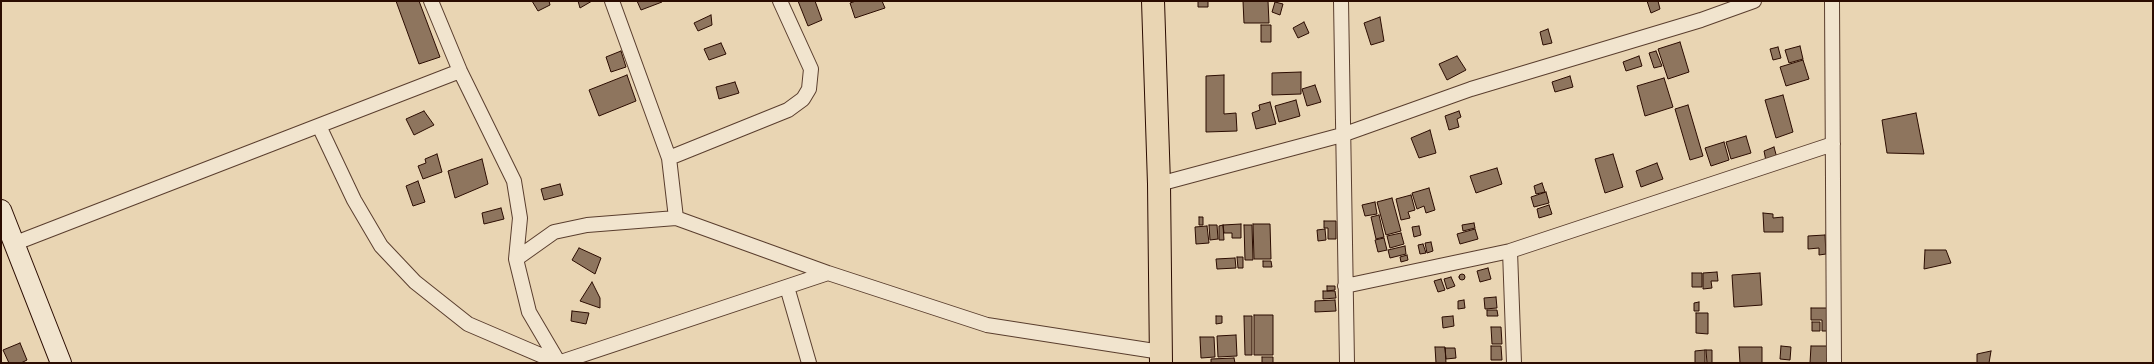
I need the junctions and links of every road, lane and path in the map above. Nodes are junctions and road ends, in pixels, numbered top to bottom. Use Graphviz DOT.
graph roads {
  1 [pos="431,1"];
  2 [pos="612,1"];
  3 [pos="780,1"];
  4 [pos="1153,1"];
  5 [pos="1341,1"];
  6 [pos="1754,1"];
  7 [pos="1832,1"];
  8 [pos="460,71"];
  9 [pos="319,126"];
  10 [pos="1342,135"];
  11 [pos="1832,144"];
  12 [pos="669,158"];
  13 [pos="1159,184"];
  14 [pos="1,210"];
  15 [pos="676,218"];
  16 [pos="13,244"];
  17 [pos="1510,251"];
  18 [pos="516,259"];
  19 [pos="828,273"];
  20 [pos="1345,286"];
  21 [pos="787,287"];
  22 [pos="1161,358"];
  23 [pos="61,363"];
  24 [pos="559,363"];
  25 [pos="809,363"];
  26 [pos="1347,363"];
  27 [pos="1514,363"];
  28 [pos="1834,363"];
  1 -- 8 [label="street"];
  2 -- 12 [label="street"];
  3 -- 12 [label="street"];
  4 -- 13 [label="main road"];
  5 -- 10 [label="street"];
  6 -- 10 [label="street"];
  7 -- 11 [label="street"];
  8 -- 9 [label="street"];
  8 -- 18 [label="street"];
  9 -- 16 [label="street"];
  9 -- 24 [label="street"];
  10 -- 13 [label="street"];
  10 -- 20 [label="street"];
  11 -- 17 [label="street"];
  11 -- 28 [label="street"];
  12 -- 15 [label="street"];
  13 -- 22 [label="main road"];
  14 -- 16 [label="main road"];
  15 -- 18 [label="street"];
  15 -- 19 [label="street"];
  16 -- 23 [label="main road"];
  17 -- 20 [label="street"];
  17 -- 27 [label="street"];
  18 -- 24 [label="street"];
  19 -- 21 [label="street"];
  19 -- 22 [label="street"];
  20 -- 26 [label="street"];
  21 -- 24 [label="street"];
  21 -- 25 [label="street"];
}
